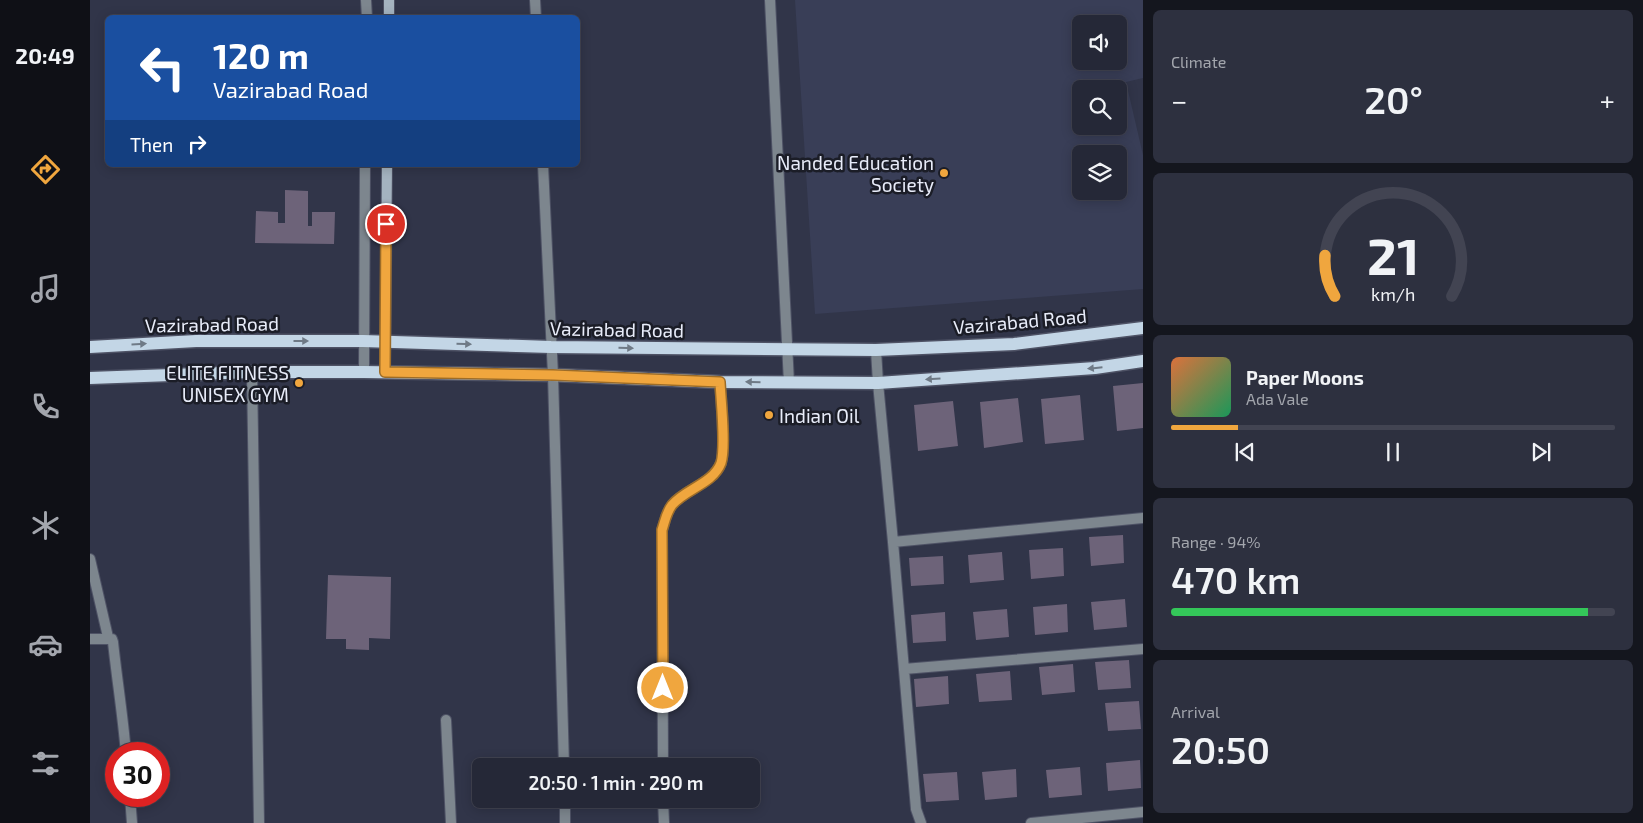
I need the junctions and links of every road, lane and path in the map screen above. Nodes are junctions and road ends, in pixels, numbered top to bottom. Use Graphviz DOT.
graph roads {
  1 [pos="366,0"];
  2 [pos="389,0"];
  3 [pos="535,0"];
  4 [pos="770,0"];
  5 [pos="367,15"];
  6 [pos="389,15"];
  7 [pos="536,15"];
  8 [pos="365,167"];
  9 [pos="387,167"];
  10 [pos="543,167"];
  11 [pos="1143,328"];
  12 [pos="363,341"];
  13 [pos="385,342"];
  14 [pos="90,347"];
  15 [pos="551,347"];
  16 [pos="787,350"];
  17 [pos="876,350"];
  18 [pos="1143,361"];
  19 [pos="252,372"];
  20 [pos="364,372"];
  21 [pos="385,372"];
  22 [pos="553,375"];
  23 [pos="90,378"];
  24 [pos="720,382"];
  25 [pos="789,383"];
  26 [pos="878,383"];
  27 [pos="1143,518"];
  28 [pos="893,542"];
  29 [pos="90,559"];
  30 [pos="108,637"];
  31 [pos="90,639"];
  32 [pos="1143,649"];
  33 [pos="904,668"];
  34 [pos="446,720"];
  35 [pos="125,742"];
  36 [pos="564,758"];
  37 [pos="663,758"];
  38 [pos="131,807"];
  39 [pos="565,808"];
  40 [pos="663,808"];
  41 [pos="1143,812"];
  42 [pos="132,823"];
  43 [pos="259,823"];
  44 [pos="451,823"];
  45 [pos="565,823"];
  46 [pos="664,823"];
  47 [pos="921,823"];
  48 [pos="1037,823"];
  1 -- 5 [label="street"];
  2 -- 6 [label="main road"];
  3 -- 7 [label="street"];
  4 -- 16 [label="street"];
  8 -- 12 [label="street"];
  9 -- 13 [label="main road"];
  10 -- 15 [label="street"];
  11 -- 17 [label="main road, Vazirabad Road"];
  12 -- 13 [label="main road, Vazirabad Road"];
  14 -- 12 [label="main road, Vazirabad Road, one-way"];
  12 -- 20 [label="street"];
  13 -- 15 [label="main road, Vazirabad Road, one-way"];
  13 -- 21 [label="main road"];
  15 -- 16 [label="main road, Vazirabad Road, one-way"];
  15 -- 22 [label="street"];
  16 -- 17 [label="main road, Vazirabad Road"];
  16 -- 25 [label="street"];
  17 -- 26 [label="street"];
  18 -- 26 [label="main road, one-way"];
  19 -- 20 [label="main road"];
  19 -- 23 [label="main road"];
  19 -- 43 [label="street"];
  20 -- 21 [label="main road"];
  21 -- 22 [label="main road"];
  22 -- 24 [label="main road"];
  22 -- 36 [label="street"];
  25 -- 24 [label="main road, one-way"];
  24 -- 37 [label="street"];
  25 -- 26 [label="main road"];
  26 -- 28 [label="street"];
  27 -- 28 [label="street"];
  28 -- 33 [label="street"];
  29 -- 30 [label="street"];
  30 -- 31 [label="street"];
  30 -- 35 [label="street"];
  32 -- 33 [label="street"];
  33 -- 47 [label="street"];
  34 -- 44 [label="street"];
  38 -- 42 [label="street"];
  39 -- 45 [label="street"];
  40 -- 46 [label="street"];
  41 -- 48 [label="street"];
}
